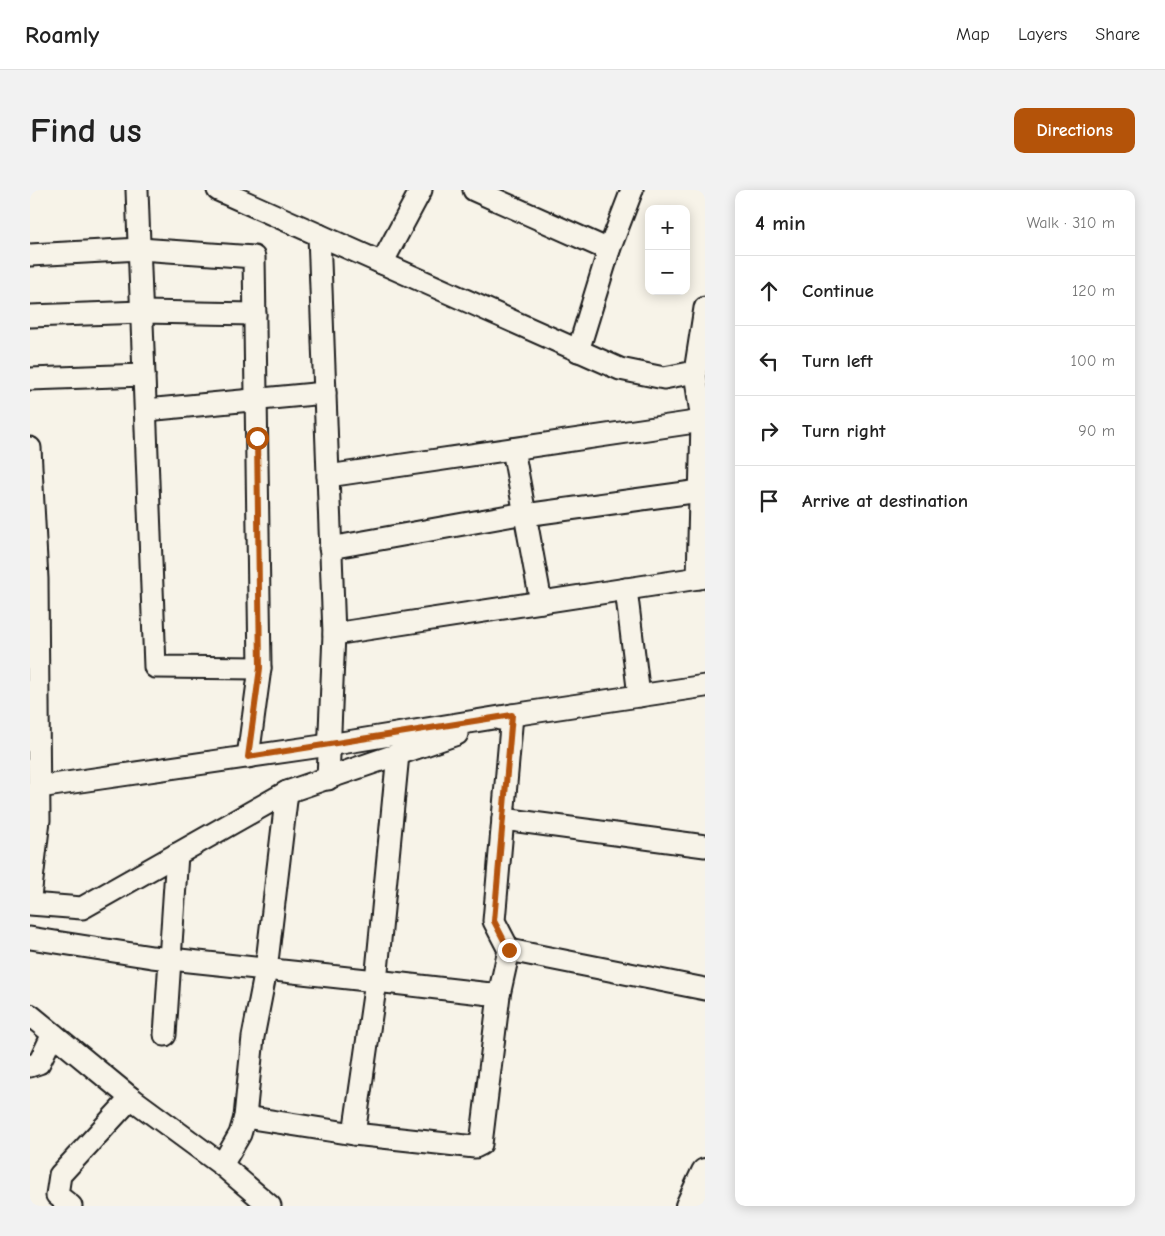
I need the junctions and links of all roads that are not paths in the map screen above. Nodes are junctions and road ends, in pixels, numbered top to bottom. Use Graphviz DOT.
graph roads {
  1 [pos="137,190"];
  2 [pos="218,190"];
  3 [pos="421,190"];
  4 [pos="474,190"];
  5 [pos="632,190"];
  6 [pos="319,235"];
  7 [pos="140,249"];
  8 [pos="609,250"];
  9 [pos="30,255"];
  10 [pos="382,263"];
  11 [pos="705,308"];
  12 [pos="142,312"];
  13 [pos="255,314"];
  14 [pos="30,316"];
  15 [pos="578,350"];
  16 [pos="695,372"];
  17 [pos="144,375"];
  18 [pos="30,379"];
  19 [pos="325,393"];
  20 [pos="257,399"];
  21 [pos="146,410"];
  22 [pos="702,421"];
  23 [pos="30,448"];
  24 [pos="513,449"];
  25 [pos="328,476"];
  26 [pos="31,485"];
  27 [pos="700,491"];
  28 [pos="525,514"];
  29 [pos="330,548"];
  30 [pos="702,578"];
  31 [pos="34,580"];
  32 [pos="626,589"];
  33 [pos="541,602"];
  34 [pos="334,634"];
  35 [pos="260,668"];
  36 [pos="705,686"];
  37 [pos="639,696"];
  38 [pos="512,715"];
  39 [pos="34,745"];
  40 [pos="329,745"];
  41 [pos="398,754"];
  42 [pos="248,757"];
  43 [pos="328,778"];
  44 [pos="39,787"];
  45 [pos="287,792"];
  46 [pos="503,819"];
  47 [pos="705,846"];
  48 [pos="177,854"];
  49 [pos="30,898"];
  50 [pos="30,904"];
  51 [pos="30,938"];
  52 [pos="509,950"];
  53 [pos="170,959"];
  54 [pos="266,970"];
  55 [pos="376,981"];
  56 [pos="705,989"];
  57 [pos="499,995"];
  58 [pos="30,1015"];
  59 [pos="53,1034"];
  60 [pos="165,1035"];
  61 [pos="30,1066"];
  62 [pos="132,1098"];
  63 [pos="245,1117"];
  64 [pos="354,1134"];
  65 [pos="222,1165"];
  66 [pos="705,1172"];
  67 [pos="71,1206"];
  68 [pos="270,1206"];
  69 [pos="690,1206"];
  1 -- 7 [label="street"];
  2 -- 6 [label="street"];
  3 -- 10 [label="street"];
  4 -- 8 [label="street"];
  5 -- 8 [label="street"];
  6 -- 10 [label="street"];
  6 -- 19 [label="street"];
  7 -- 9 [label="street"];
  7 -- 12 [label="street"];
  7 -- 13 [label="street"];
  8 -- 15 [label="street"];
  10 -- 15 [label="street"];
  11 -- 16 [label="street"];
  12 -- 13 [label="street"];
  12 -- 14 [label="street"];
  12 -- 17 [label="street"];
  13 -- 20 [label="street"];
  15 -- 16 [label="street"];
  16 -- 22 [label="street"];
  17 -- 18 [label="street"];
  17 -- 21 [label="street"];
  19 -- 20 [label="street"];
  19 -- 25 [label="street"];
  20 -- 21 [label="street"];
  20 -- 35 [label="street"];
  21 -- 35 [label="street"];
  22 -- 24 [label="street"];
  22 -- 27 [label="street"];
  23 -- 26 [label="street"];
  24 -- 25 [label="street"];
  24 -- 28 [label="street"];
  25 -- 29 [label="street"];
  26 -- 31 [label="street"];
  27 -- 28 [label="street"];
  27 -- 30 [label="street"];
  28 -- 29 [label="street"];
  28 -- 33 [label="street"];
  29 -- 34 [label="street"];
  30 -- 32 [label="street"];
  31 -- 39 [label="street"];
  32 -- 33 [label="street"];
  32 -- 37 [label="street"];
  33 -- 34 [label="street"];
  34 -- 40 [label="street"];
  35 -- 42 [label="street"];
  36 -- 37 [label="street"];
  37 -- 38 [label="street"];
  38 -- 40 [label="street"];
  38 -- 41 [label="street"];
  38 -- 46 [label="street"];
  39 -- 44 [label="street"];
  40 -- 42 [label="street"];
  40 -- 43 [label="street"];
  41 -- 43 [label="street"];
  41 -- 55 [label="street"];
  42 -- 44 [label="street"];
  43 -- 45 [label="street"];
  44 -- 49 [label="street"];
  45 -- 48 [label="street"];
  45 -- 54 [label="street"];
  46 -- 47 [label="street"];
  46 -- 52 [label="street"];
  48 -- 50 [label="street"];
  48 -- 53 [label="street"];
  51 -- 53 [label="street"];
  52 -- 56 [label="street"];
  52 -- 57 [label="street"];
  53 -- 54 [label="street"];
  53 -- 60 [label="street"];
  54 -- 55 [label="street"];
  54 -- 63 [label="street"];
  55 -- 57 [label="street"];
  55 -- 64 [label="street"];
  57 -- 64 [label="street"];
  58 -- 59 [label="street"];
  59 -- 61 [label="street"];
  59 -- 62 [label="street"];
  62 -- 65 [label="street"];
  62 -- 67 [label="street"];
  63 -- 64 [label="street"];
  63 -- 65 [label="street"];
  65 -- 68 [label="street"];
  66 -- 69 [label="street"];
}
